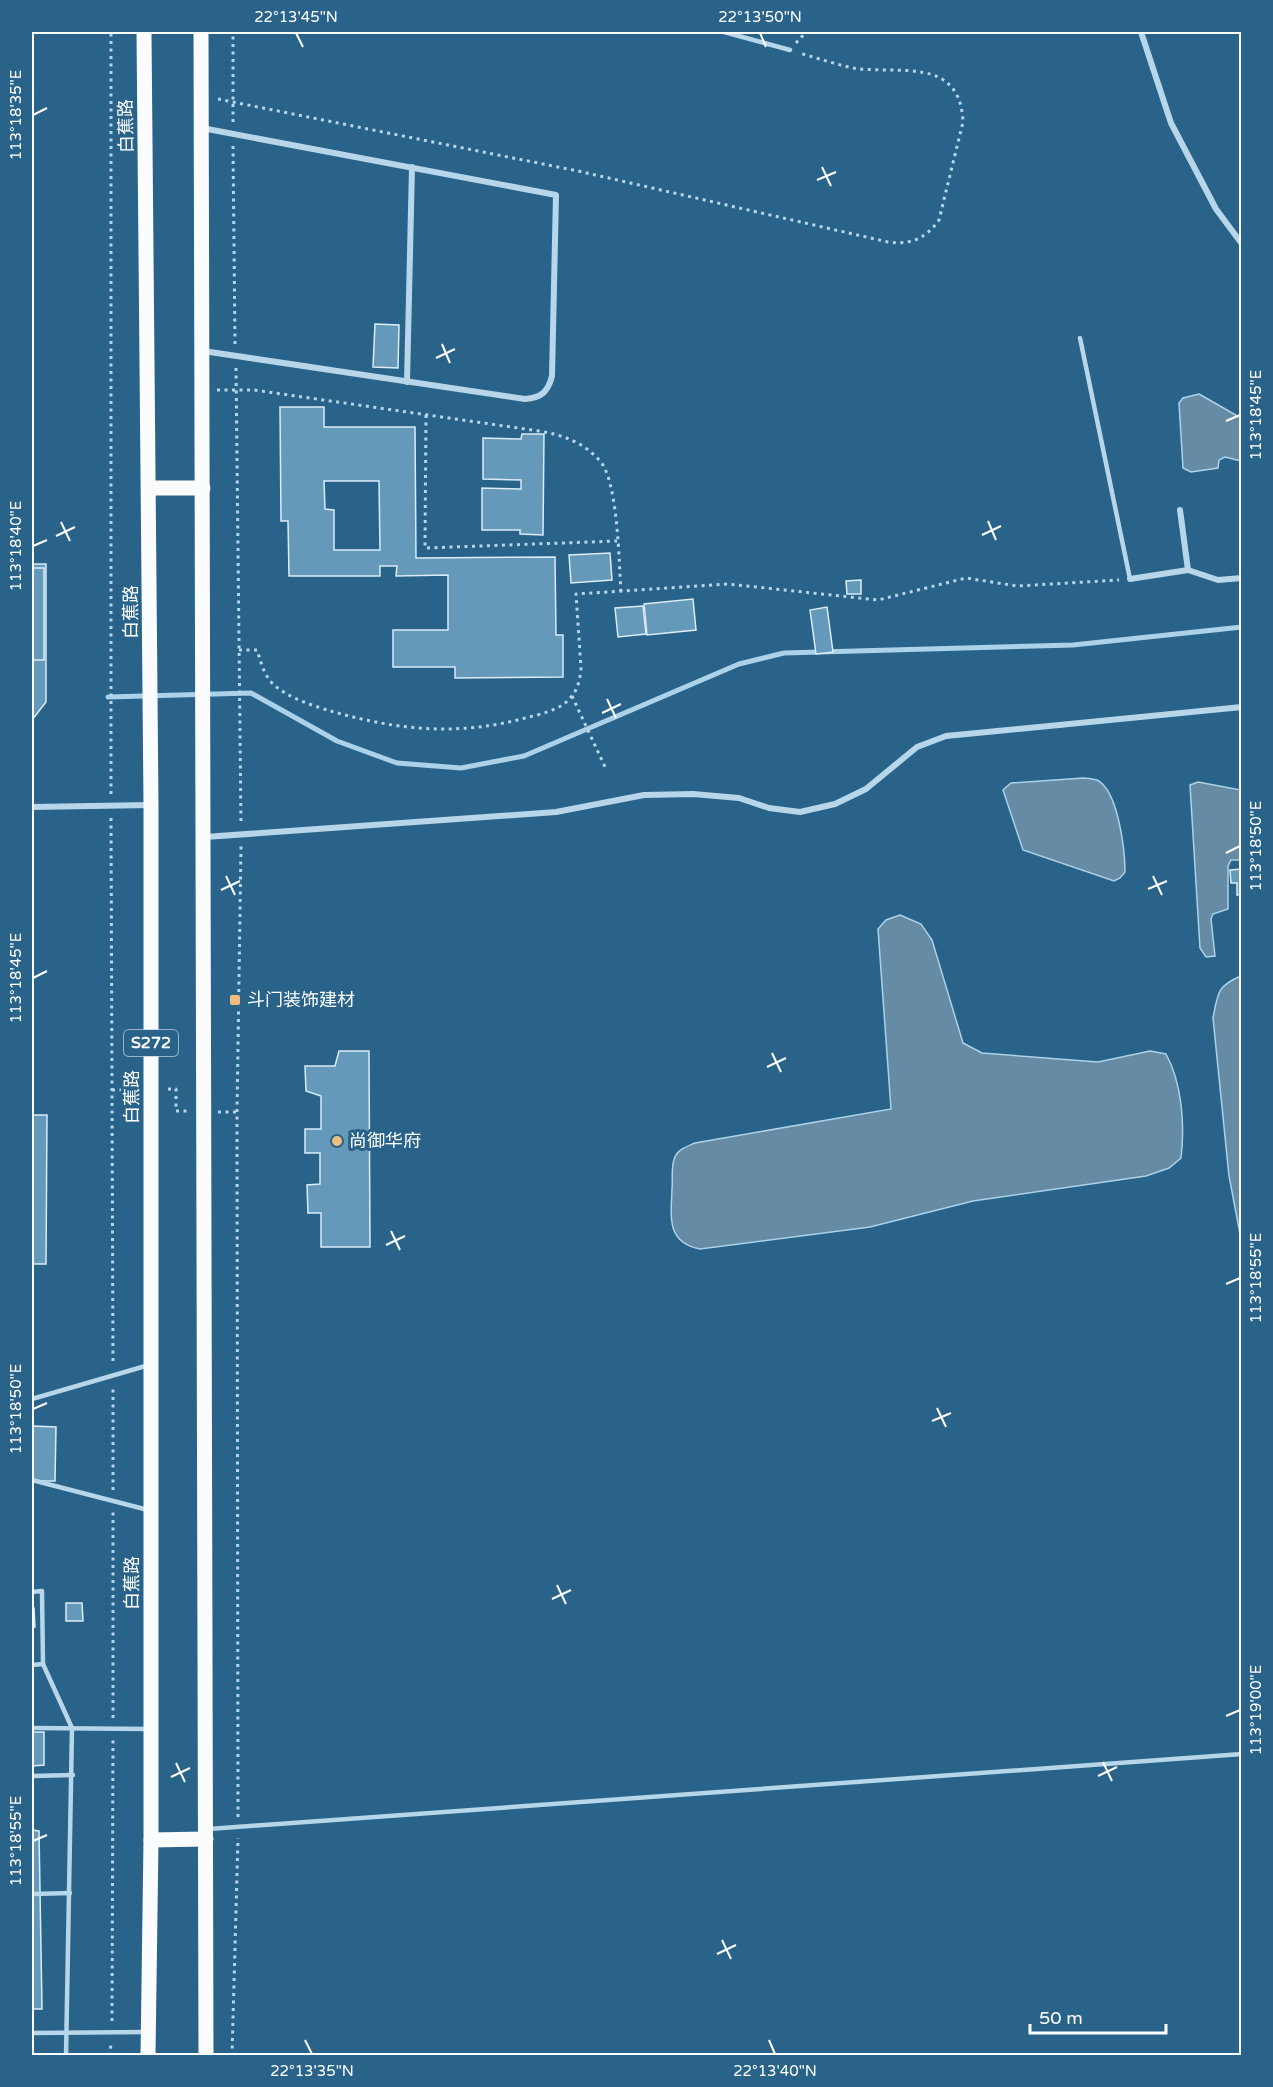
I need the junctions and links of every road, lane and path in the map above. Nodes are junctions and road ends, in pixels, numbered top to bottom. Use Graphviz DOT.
graph roads {
  1 [pos="111,32"];
  2 [pos="144,32"];
  3 [pos="201,32"];
  4 [pos="233,32"];
  5 [pos="724,32"];
  6 [pos="1141,32"];
  7 [pos="790,50"];
  8 [pos="202,96"];
  9 [pos="233,102"];
  10 [pos="202,128"];
  11 [pos="233,134"];
  12 [pos="412,167"];
  13 [pos="1242,244"];
  14 [pos="1080,338"];
  15 [pos="203,351"];
  16 [pos="236,356"];
  17 [pos="407,382"];
  18 [pos="203,390"];
  19 [pos="236,390"];
  20 [pos="426,414"];
  21 [pos="150,488"];
  22 [pos="203,489"];
  23 [pos="1180,510"];
  24 [pos="617,541"];
  25 [pos="1188,570"];
  26 [pos="1242,578"];
  27 [pos="1130,579"];
  28 [pos="621,592"];
  29 [pos="239,650"];
  30 [pos="572,696"];
  31 [pos="1242,707"];
  32 [pos="606,769"];
  33 [pos="152,805"];
  34 [pos="111,806"];
  35 [pos="32,807"];
  36 [pos="241,834"];
  37 [pos="204,837"];
  38 [pos="112,1090"];
  39 [pos="152,1090"];
  40 [pos="205,1112"];
  41 [pos="237,1112"];
  42 [pos="151,1364"];
  43 [pos="113,1375"];
  44 [pos="32,1399"];
  45 [pos="32,1480"];
  46 [pos="113,1501"];
  47 [pos="152,1510"];
  48 [pos="32,1592"];
  49 [pos="44,1664"];
  50 [pos="32,1665"];
  51 [pos="32,1728"];
  52 [pos="72,1728"];
  53 [pos="113,1729"];
  54 [pos="151,1729"];
  55 [pos="1242,1754"];
  56 [pos="73,1775"];
  57 [pos="32,1776"];
  58 [pos="238,1827"];
  59 [pos="206,1834"];
  60 [pos="151,1840"];
  61 [pos="70,1893"];
  62 [pos="32,1894"];
  63 [pos="67,2032"];
  64 [pos="112,2032"];
  65 [pos="149,2032"];
  66 [pos="32,2033"];
  67 [pos="66,2055"];
  68 [pos="110,2055"];
  69 [pos="148,2055"];
  70 [pos="206,2055"];
  71 [pos="232,2055"];
  1 -- 34 [label="path"];
  2 -- 21 [label="main road, 白蕉路 / S272"];
  3 -- 8 [label="main road, S272"];
  4 -- 9 [label="path"];
  5 -- 7 [label="lane"];
  6 -- 13 [label="street"];
  7 -- 9 [label="path"];
  8 -- 9 [label="path"];
  8 -- 10 [label="main road, S272"];
  9 -- 11 [label="path"];
  10 -- 11 [label="street"];
  10 -- 15 [label="main road, S272"];
  11 -- 12 [label="street"];
  11 -- 16 [label="path"];
  12 -- 17 [label="street"];
  12 -- 17 [label="street"];
  14 -- 27 [label="lane"];
  15 -- 16 [label="street"];
  15 -- 18 [label="main road, S272"];
  16 -- 17 [label="street"];
  16 -- 19 [label="path"];
  18 -- 19 [label="path"];
  18 -- 22 [label="main road, S272"];
  19 -- 20 [label="path"];
  19 -- 29 [label="path"];
  20 -- 24 [label="path"];
  20 -- 24 [label="path"];
  21 -- 22 [label="main road"];
  21 -- 33 [label="main road, 白蕉路 / S272"];
  22 -- 37 [label="main road, S272"];
  23 -- 25 [label="street"];
  24 -- 28 [label="path"];
  25 -- 26 [label="street"];
  25 -- 27 [label="street"];
  27 -- 28 [label="path"];
  28 -- 30 [label="path"];
  29 -- 30 [label="path"];
  29 -- 36 [label="path"];
  30 -- 32 [label="path"];
  31 -- 36 [label="street"];
  33 -- 34 [label="street"];
  33 -- 39 [label="main road, 白蕉路 / S272"];
  34 -- 35 [label="street"];
  34 -- 38 [label="path"];
  36 -- 37 [label="street"];
  36 -- 41 [label="path"];
  37 -- 40 [label="main road, S272"];
  38 -- 39 [label="path"];
  38 -- 43 [label="path"];
  39 -- 40 [label="path"];
  39 -- 42 [label="main road, 白蕉路 / S272"];
  40 -- 41 [label="path"];
  40 -- 59 [label="main road, S272"];
  41 -- 58 [label="path"];
  42 -- 43 [label="lane"];
  42 -- 47 [label="main road, 白蕉路 / S272"];
  43 -- 44 [label="lane"];
  43 -- 46 [label="path"];
  45 -- 46 [label="lane"];
  46 -- 47 [label="lane"];
  46 -- 53 [label="path"];
  47 -- 54 [label="main road, 白蕉路 / S272"];
  48 -- 49 [label="lane"];
  49 -- 50 [label="lane"];
  49 -- 52 [label="lane"];
  51 -- 52 [label="lane"];
  52 -- 53 [label="lane"];
  52 -- 56 [label="lane"];
  53 -- 54 [label="lane"];
  53 -- 64 [label="path"];
  54 -- 60 [label="main road, 白蕉路 / S272"];
  55 -- 58 [label="lane"];
  56 -- 57 [label="lane"];
  56 -- 61 [label="lane"];
  58 -- 59 [label="lane"];
  58 -- 71 [label="path"];
  59 -- 60 [label="main road"];
  59 -- 70 [label="main road, S272"];
  60 -- 65 [label="main road, 白蕉路 / S272"];
  61 -- 62 [label="lane"];
  61 -- 63 [label="lane"];
  63 -- 64 [label="lane"];
  63 -- 66 [label="lane"];
  63 -- 67 [label="lane"];
  64 -- 65 [label="lane"];
  64 -- 68 [label="path"];
  65 -- 69 [label="main road, 白蕉路 / S272"];
}
